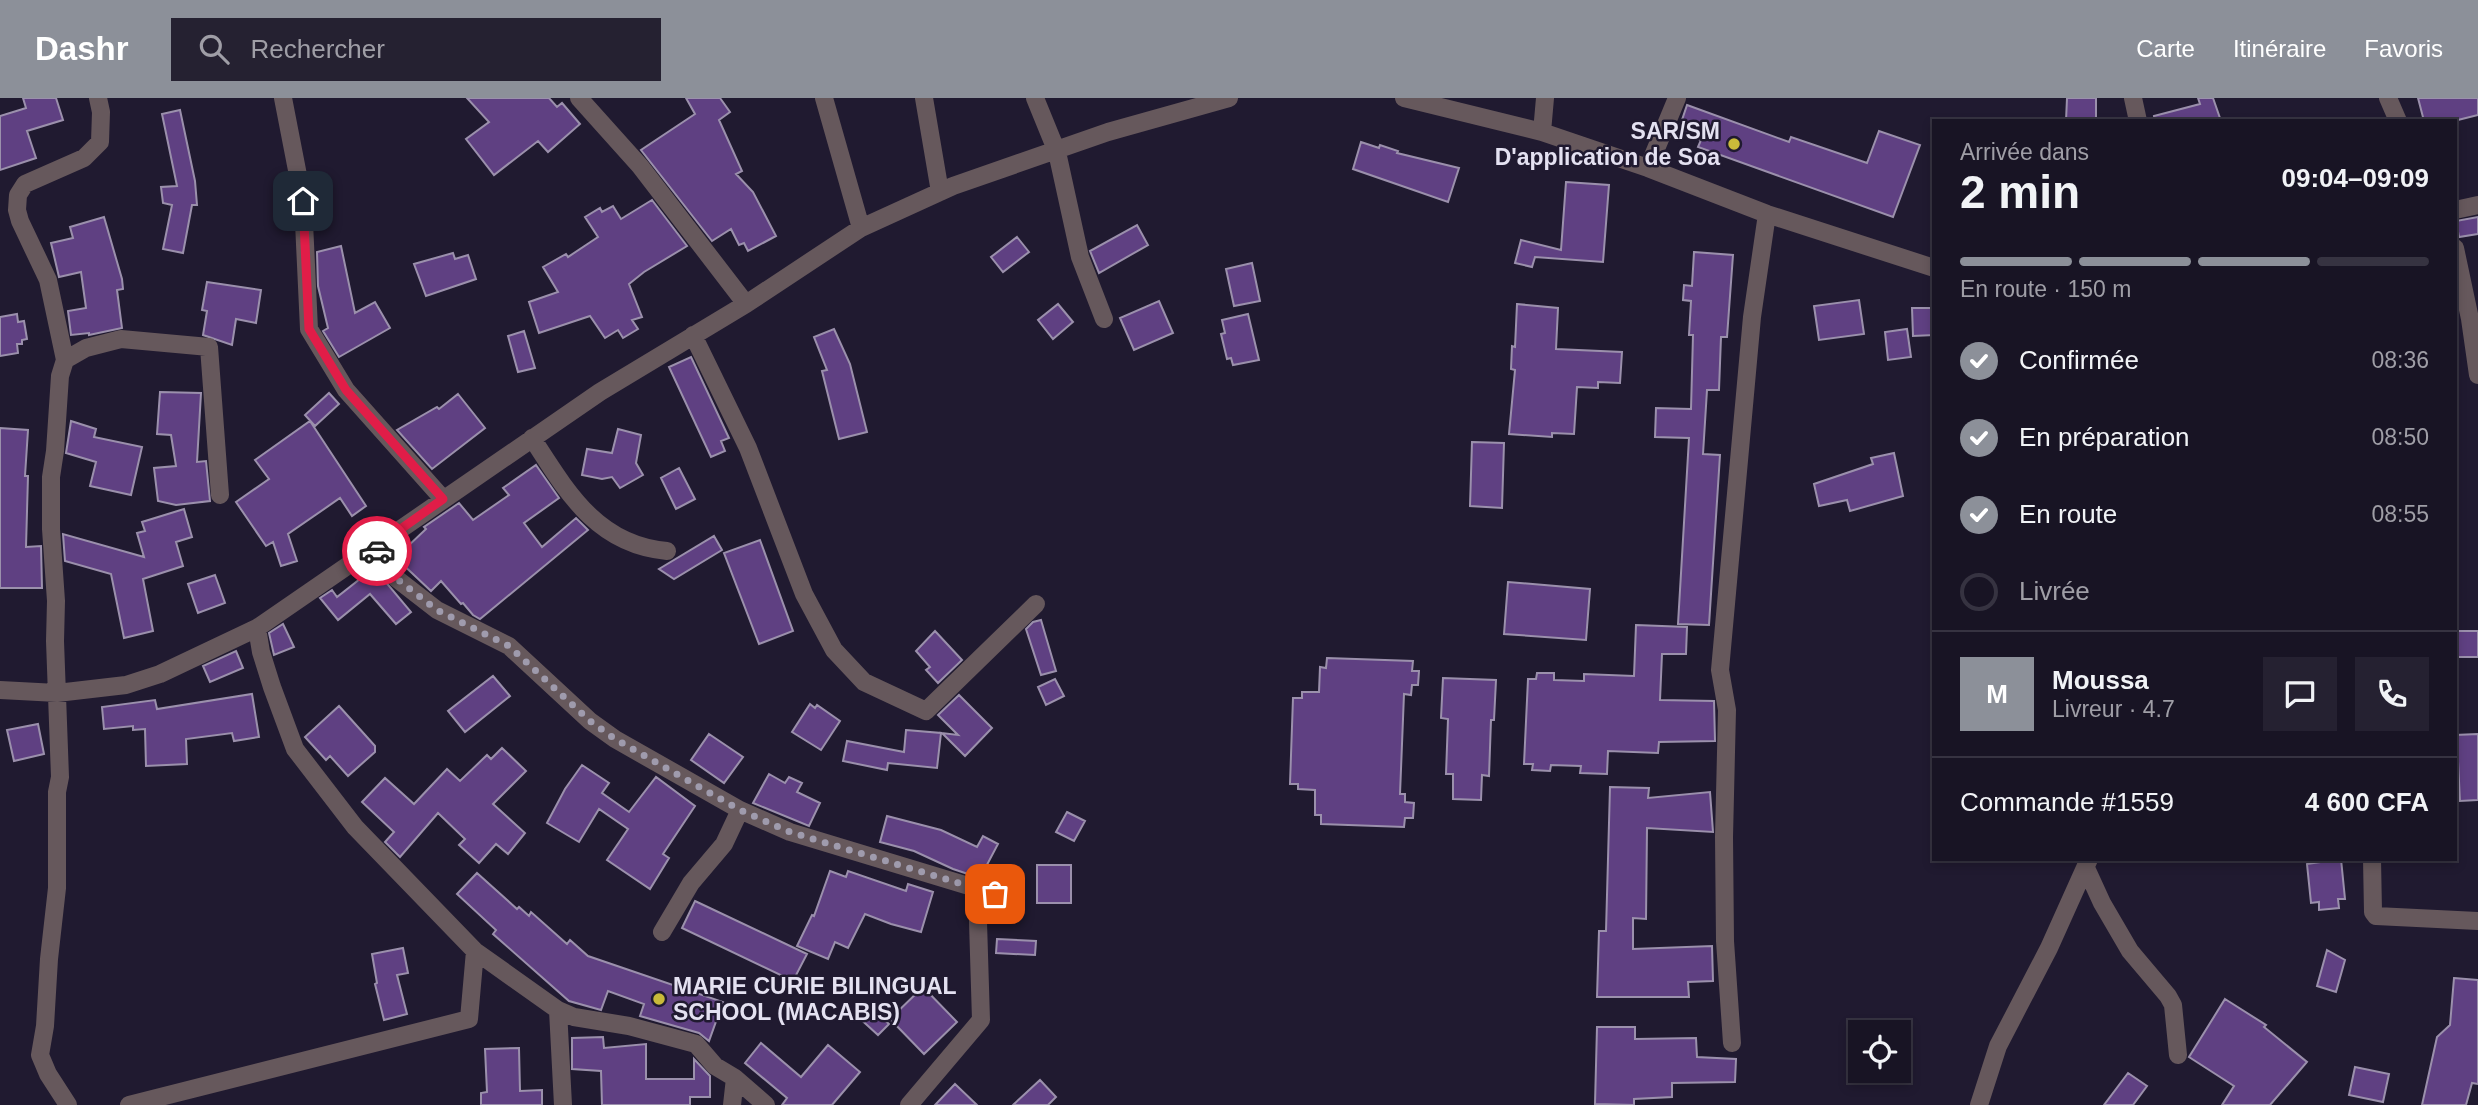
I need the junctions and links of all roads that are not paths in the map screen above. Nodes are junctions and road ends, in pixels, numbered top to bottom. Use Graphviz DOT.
graph roads {
  1 [pos="98,98"];
  2 [pos="283,98"];
  3 [pos="579,98"];
  4 [pos="824,98"];
  5 [pos="924,98"];
  6 [pos="1035,98"];
  7 [pos="1229,98"];
  8 [pos="1404,98"];
  9 [pos="1545,98"];
  10 [pos="1677,98"];
  11 [pos="2133,98"];
  12 [pos="2389,98"];
  13 [pos="1471,106"];
  14 [pos="2138,119"];
  15 [pos="2397,119"];
  16 [pos="1542,132"];
  17 [pos="1057,152"];
  18 [pos="1648,168"];
  19 [pos="940,192"];
  20 [pos="2478,205"];
  21 [pos="2457,210"];
  22 [pos="1767,214"];
  23 [pos="861,228"];
  24 [pos="2457,257"];
  25 [pos="1932,267"];
  26 [pos="746,304"];
  27 [pos="1104,319"];
  28 [pos="693,335"];
  29 [pos="65,360"];
  30 [pos="2478,375"];
  31 [pos="532,438"];
  32 [pos="220,495"];
  33 [pos="443,499"];
  34 [pos="374,548"];
  35 [pos="667,551"];
  36 [pos="1036,604"];
  37 [pos="257,628"];
  38 [pos="0,690"];
  39 [pos="57,693"];
  40 [pos="740,810"];
  41 [pos="2372,861"];
  42 [pos="2088,864"];
  43 [pos="977,889"];
  44 [pos="1015,904"];
  45 [pos="2478,921"];
  46 [pos="662,932"];
  47 [pos="475,950"];
  48 [pos="558,1010"];
  49 [pos="1732,1043"];
  50 [pos="2178,1055"];
  51 [pos="735,1077"];
  52 [pos="68,1105"];
  53 [pos="129,1105"];
  54 [pos="563,1105"];
  55 [pos="732,1105"];
  56 [pos="766,1105"];
  57 [pos="909,1105"];
  58 [pos="1979,1105"];
  1 -- 29 [label="street"];
  2 -- 33 [label="street"];
  3 -- 26 [label="street"];
  4 -- 23 [label="street"];
  5 -- 19 [label="street"];
  6 -- 17 [label="street"];
  7 -- 17 [label="street"];
  8 -- 13 [label="street"];
  9 -- 16 [label="street"];
  10 -- 18 [label="street"];
  11 -- 14 [label="street"];
  12 -- 15 [label="street"];
  13 -- 16 [label="street"];
  16 -- 18 [label="street"];
  17 -- 19 [label="street"];
  17 -- 27 [label="street"];
  18 -- 22 [label="street"];
  19 -- 23 [label="street"];
  20 -- 21 [label="street"];
  22 -- 25 [label="street"];
  22 -- 49 [label="street"];
  23 -- 26 [label="street"];
  24 -- 30 [label="street"];
  26 -- 28 [label="street"];
  28 -- 31 [label="street"];
  28 -- 36 [label="street"];
  29 -- 32 [label="street"];
  29 -- 39 [label="street"];
  31 -- 33 [label="street"];
  31 -- 35 [label="street"];
  33 -- 34 [label="street"];
  34 -- 37 [label="street"];
  34 -- 40 [label="street"];
  37 -- 39 [label="street"];
  37 -- 47 [label="street"];
  38 -- 39 [label="street"];
  39 -- 52 [label="street"];
  40 -- 43 [label="street"];
  40 -- 46 [label="street"];
  41 -- 45 [label="street"];
  42 -- 50 [label="street"];
  42 -- 58 [label="street"];
  43 -- 44 [label="street"];
  43 -- 57 [label="street"];
  47 -- 48 [label="street"];
  47 -- 53 [label="street"];
  48 -- 51 [label="street"];
  48 -- 54 [label="street"];
  51 -- 55 [label="street"];
  51 -- 56 [label="street"];
}
